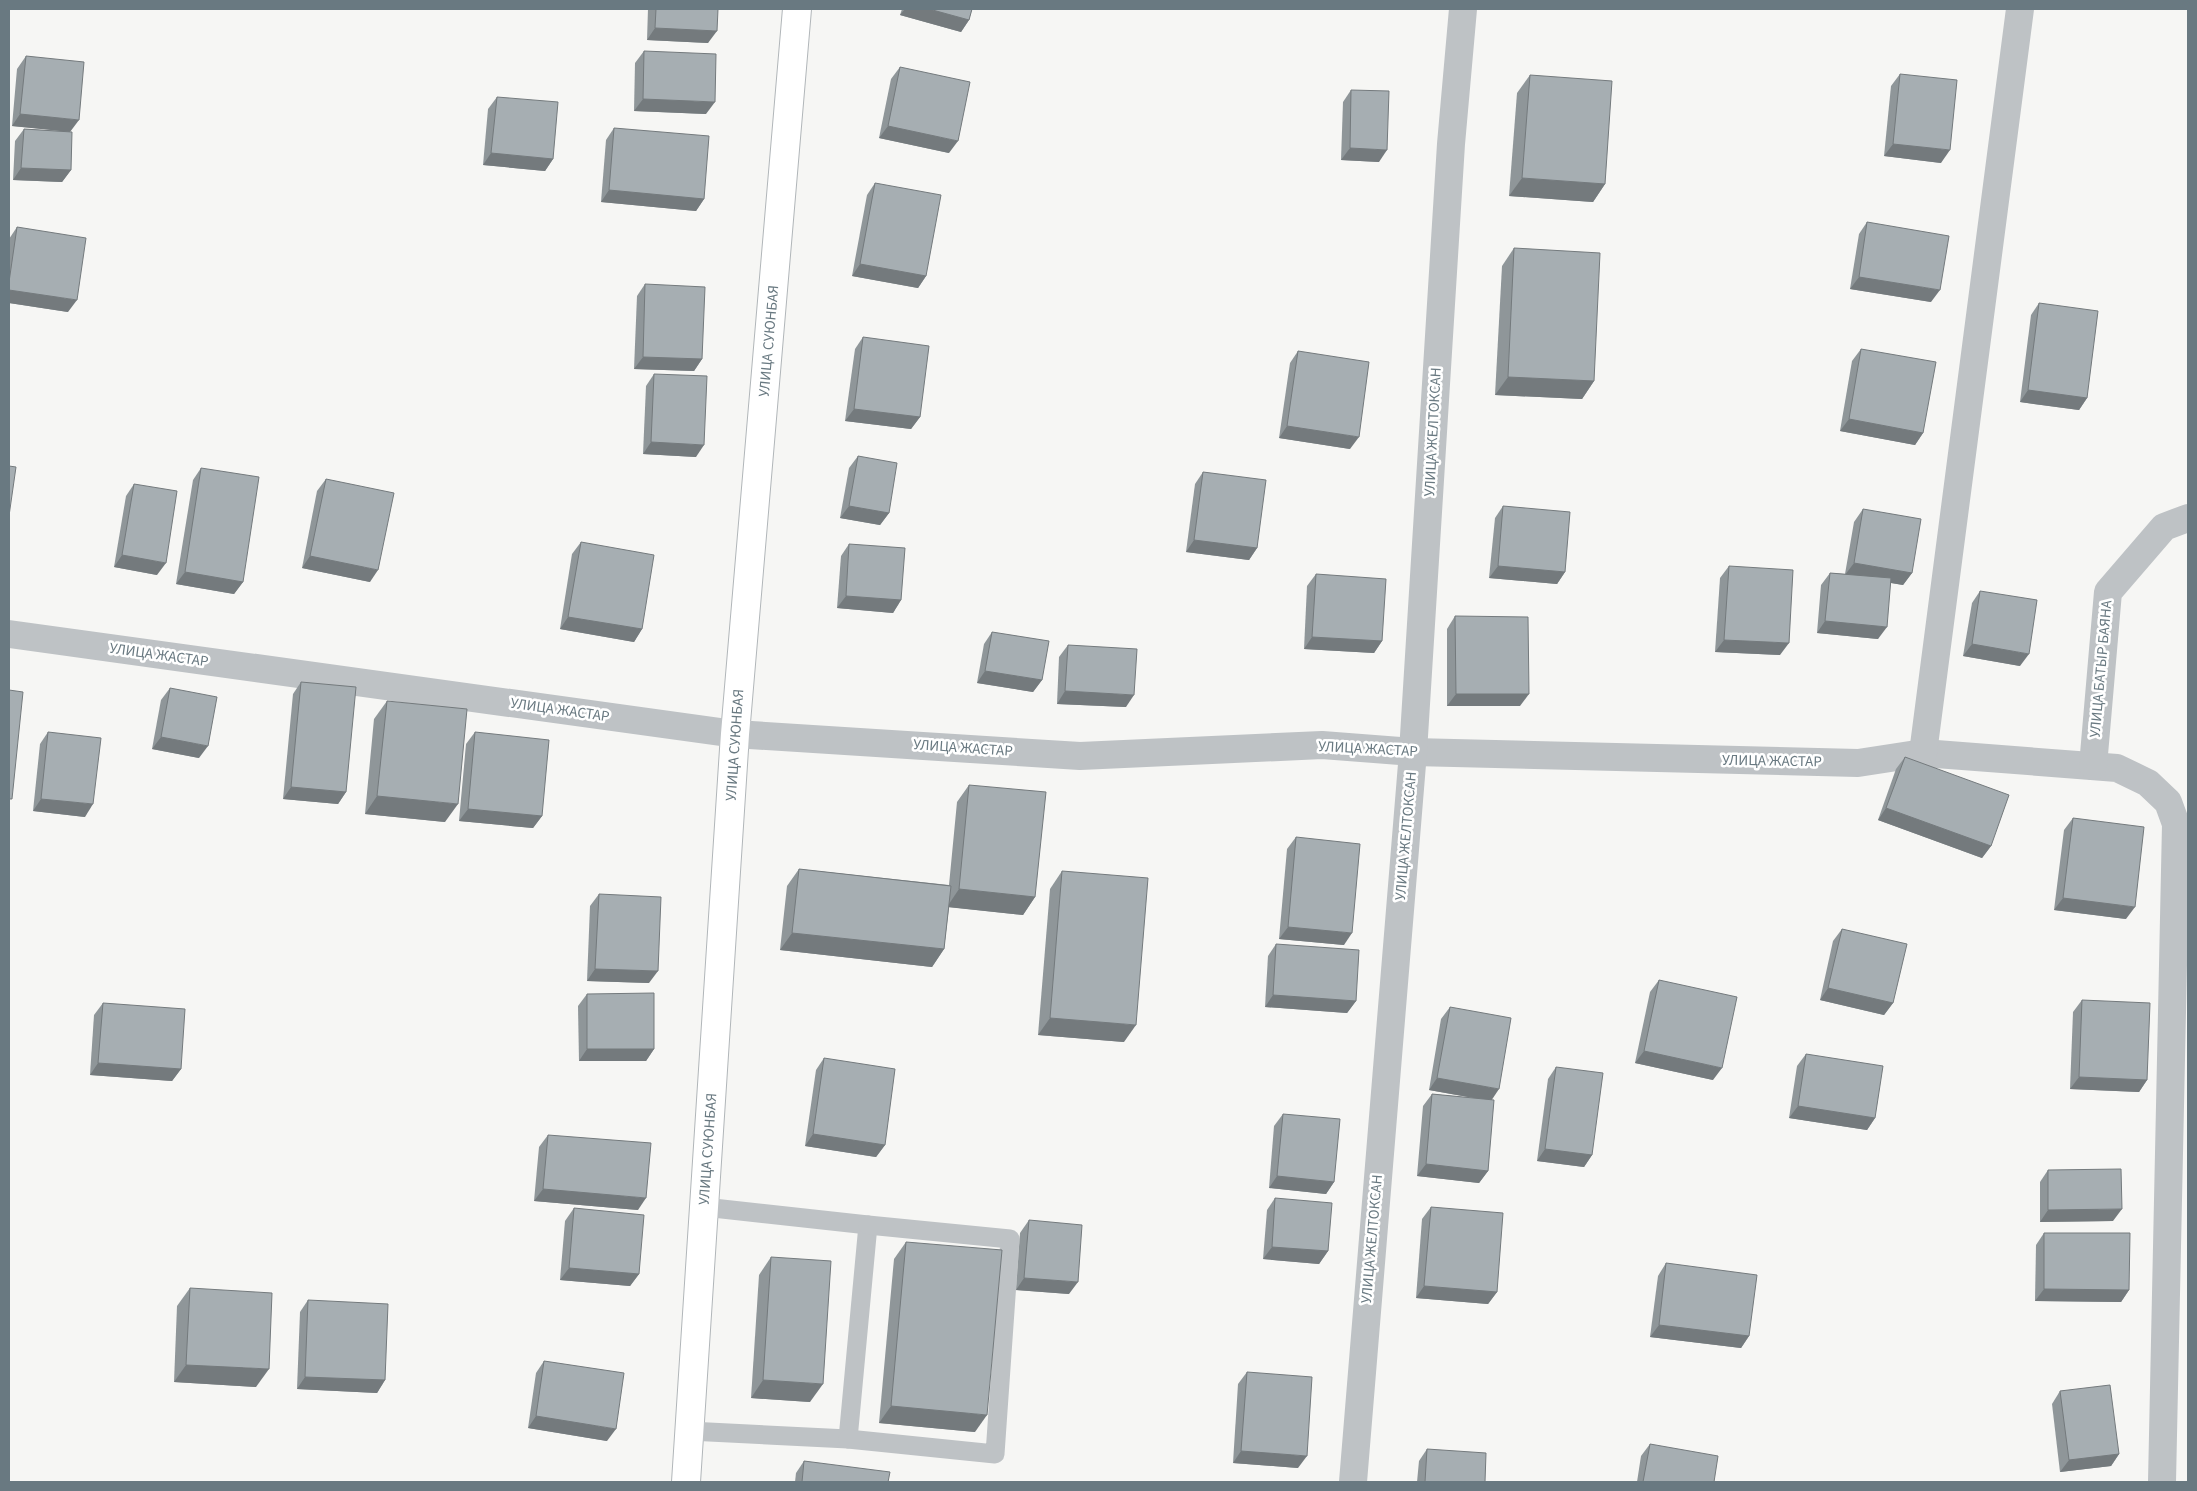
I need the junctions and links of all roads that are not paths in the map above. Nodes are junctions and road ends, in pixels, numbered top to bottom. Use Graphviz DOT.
graph roads {
  1 [pos="797,9"];
  2 [pos="1463,9"];
  3 [pos="2020,9"];
  4 [pos="2188,518"];
  5 [pos="9,634"];
  6 [pos="735,734"];
  7 [pos="1413,752"];
  8 [pos="1923,752"];
  9 [pos="2093,766"];
  10 [pos="704,1207"];
  11 [pos="868,1225"];
  12 [pos="689,1431"];
  13 [pos="848,1439"];
  14 [pos="686,1482"];
  15 [pos="1352,1482"];
  16 [pos="2162,1482"];
  1 -- 6 [label="main road, УЛИЦА СУЮНБАЯ"];
  2 -- 7 [label="street, УЛИЦА ЖЕЛТОКСАН"];
  3 -- 8 [label="street"];
  4 -- 9 [label="street, УЛИЦА БАТЫР БАЯНА"];
  5 -- 6 [label="street, УЛИЦА ЖАСТАР"];
  6 -- 7 [label="street, УЛИЦА ЖАСТАР"];
  6 -- 10 [label="main road, УЛИЦА СУЮНБАЯ"];
  7 -- 8 [label="street, УЛИЦА ЖАСТАР"];
  7 -- 15 [label="street, УЛИЦА ЖЕЛТОКСАН"];
  8 -- 9 [label="street, УЛИЦА ЖАСТАР"];
  9 -- 16 [label="street, УЛИЦА ЖАСТАР"];
  10 -- 11 [label="lane"];
  10 -- 12 [label="main road, УЛИЦА СУЮНБАЯ"];
  11 -- 13 [label="lane"];
  11 -- 13 [label="lane"];
  12 -- 13 [label="lane"];
  12 -- 14 [label="main road, УЛИЦА СУЮНБАЯ"];
}
